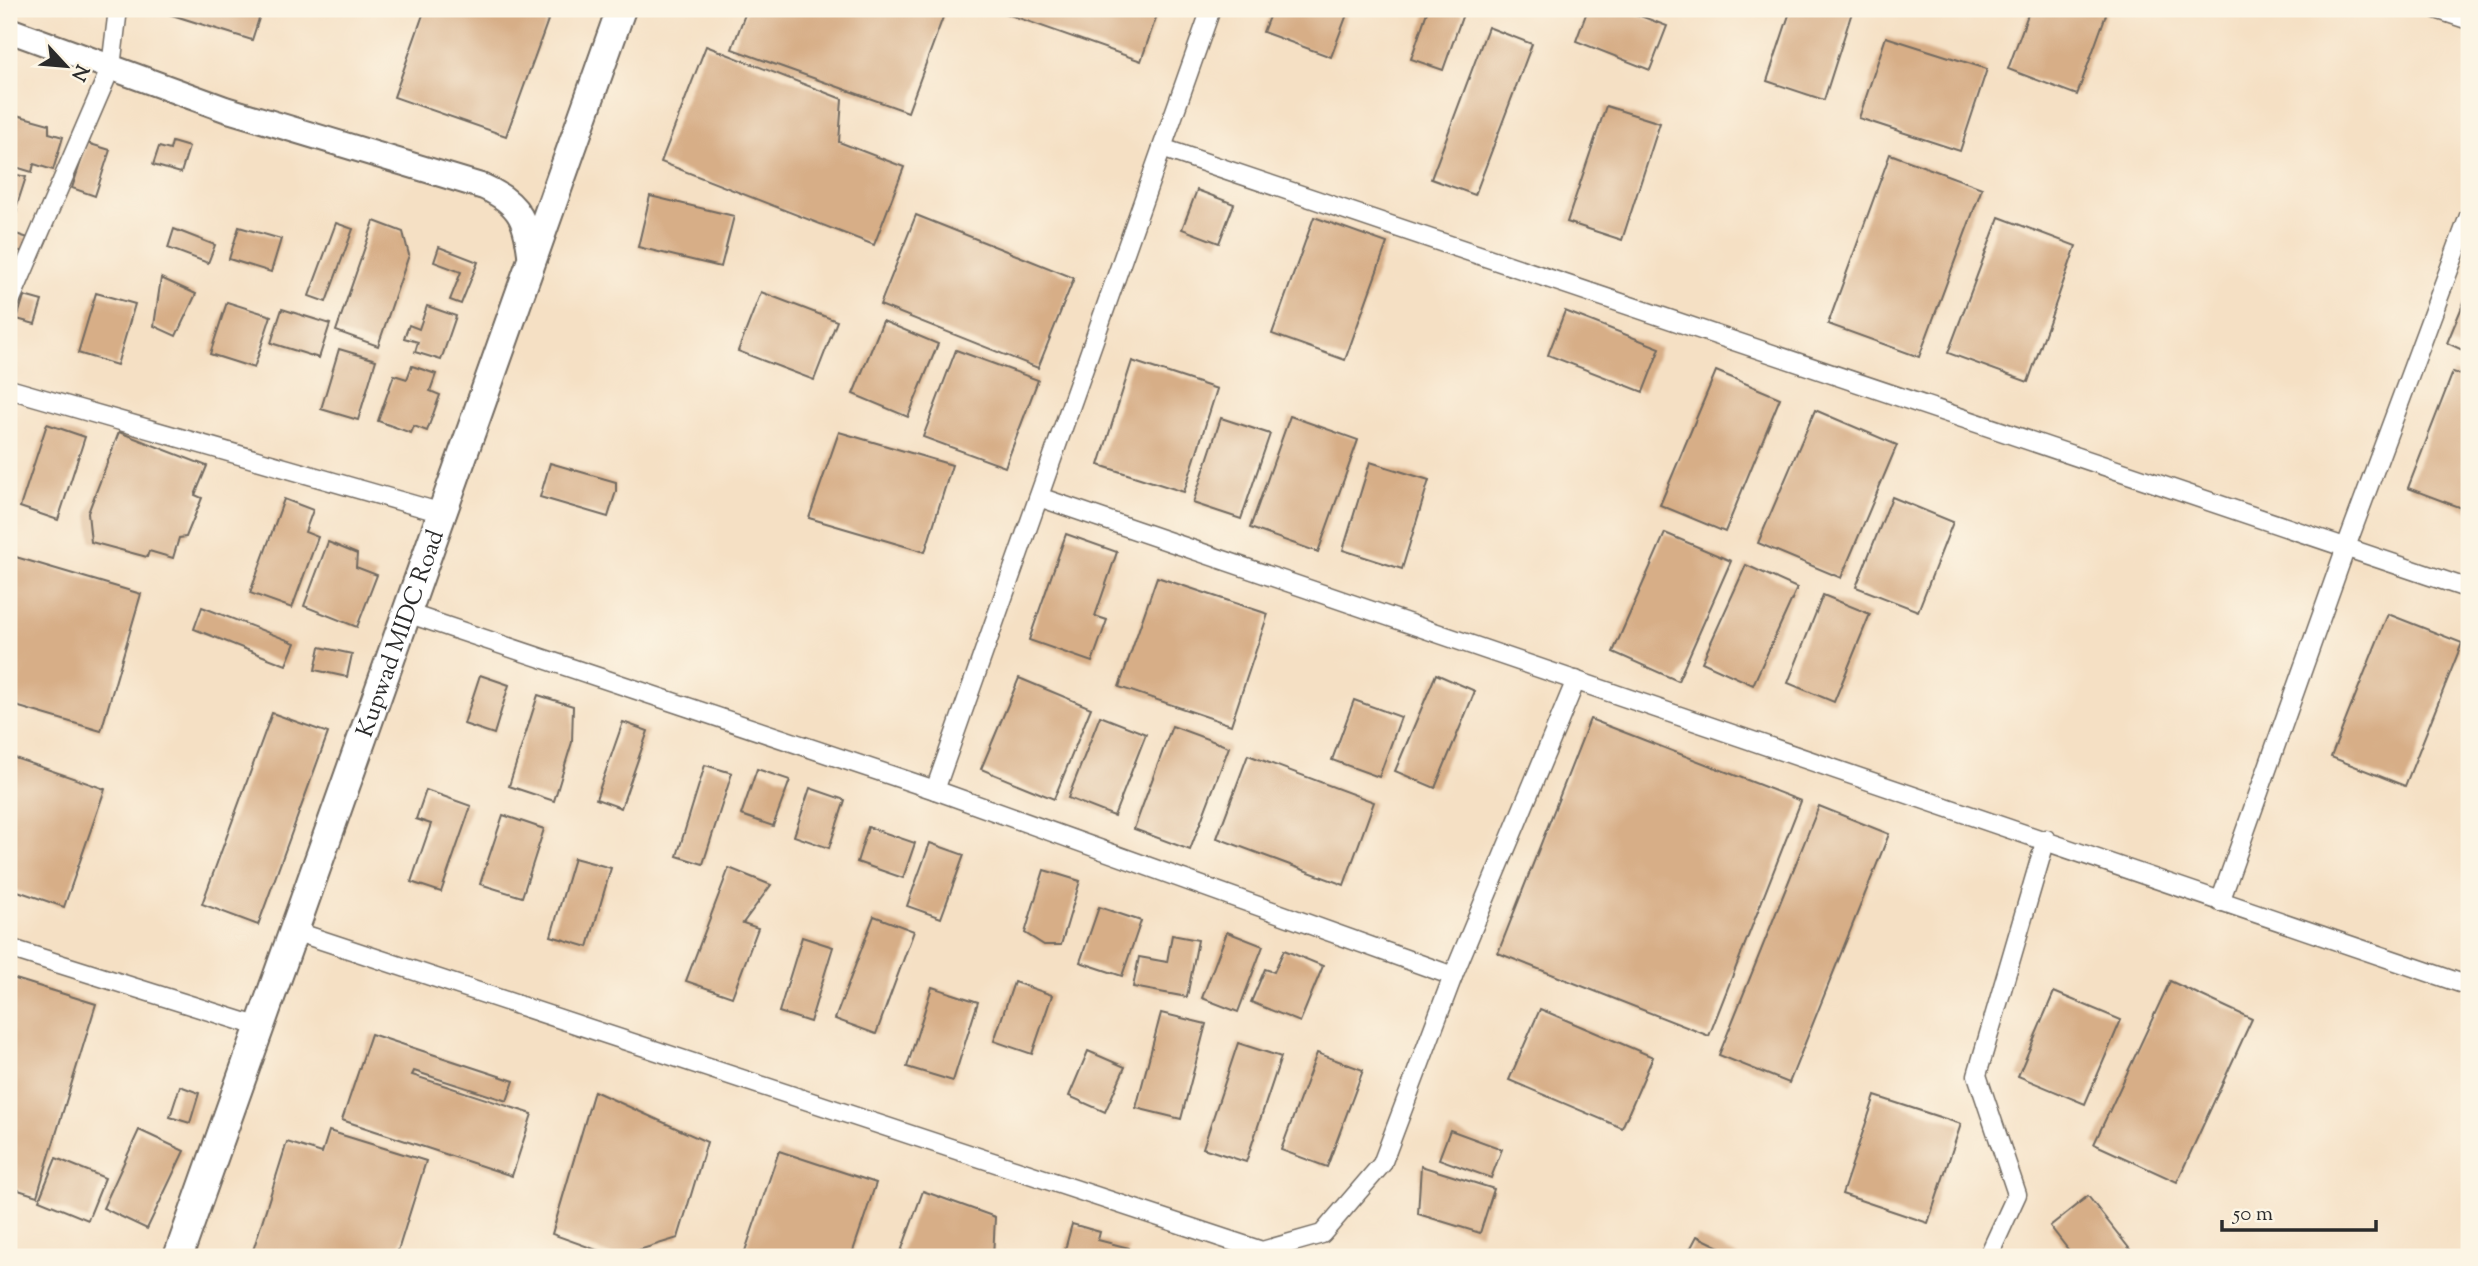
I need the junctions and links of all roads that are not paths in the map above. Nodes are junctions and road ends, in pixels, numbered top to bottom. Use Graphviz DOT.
graph roads {
  1 [pos="118,9"];
  2 [pos="621,9"];
  3 [pos="1211,9"];
  4 [pos="2436,9"];
  5 [pos="2469,20"];
  6 [pos="9,30"];
  7 [pos="111,67"];
  8 [pos="1162,148"];
  9 [pos="2469,216"];
  10 [pos="531,262"];
  11 [pos="9,304"];
  12 [pos="9,389"];
  13 [pos="1039,497"];
  14 [pos="442,513"];
  15 [pos="2346,547"];
  16 [pos="2469,589"];
  17 [pos="407,612"];
  18 [pos="1576,680"];
  19 [pos="935,790"];
  20 [pos="2046,839"];
  21 [pos="2220,902"];
  22 [pos="294,931"];
  23 [pos="9,948"];
  24 [pos="1453,976"];
  25 [pos="2469,986"];
  26 [pos="260,1027"];
  27 [pos="178,1257"];
  28 [pos="1988,1257"];
  1 -- 7 [label="street"];
  2 -- 10 [label="main road, Kupwad MIDC Road"];
  3 -- 8 [label="street"];
  4 -- 5 [label="street"];
  6 -- 7 [label="main road"];
  7 -- 10 [label="main road"];
  7 -- 11 [label="street"];
  8 -- 13 [label="street"];
  8 -- 15 [label="street"];
  9 -- 15 [label="street"];
  10 -- 14 [label="main road, Kupwad MIDC Road"];
  12 -- 14 [label="street"];
  13 -- 18 [label="street"];
  13 -- 19 [label="street"];
  14 -- 17 [label="main road, Kupwad MIDC Road"];
  15 -- 16 [label="street"];
  15 -- 21 [label="street"];
  17 -- 19 [label="street"];
  17 -- 22 [label="main road, Kupwad MIDC Road"];
  18 -- 20 [label="street"];
  18 -- 24 [label="street"];
  19 -- 24 [label="street"];
  20 -- 21 [label="street"];
  20 -- 28 [label="street"];
  21 -- 25 [label="street"];
  22 -- 24 [label="street"];
  22 -- 26 [label="main road, Kupwad MIDC Road"];
  23 -- 26 [label="street"];
  26 -- 27 [label="main road, Kupwad MIDC Road"];
}
